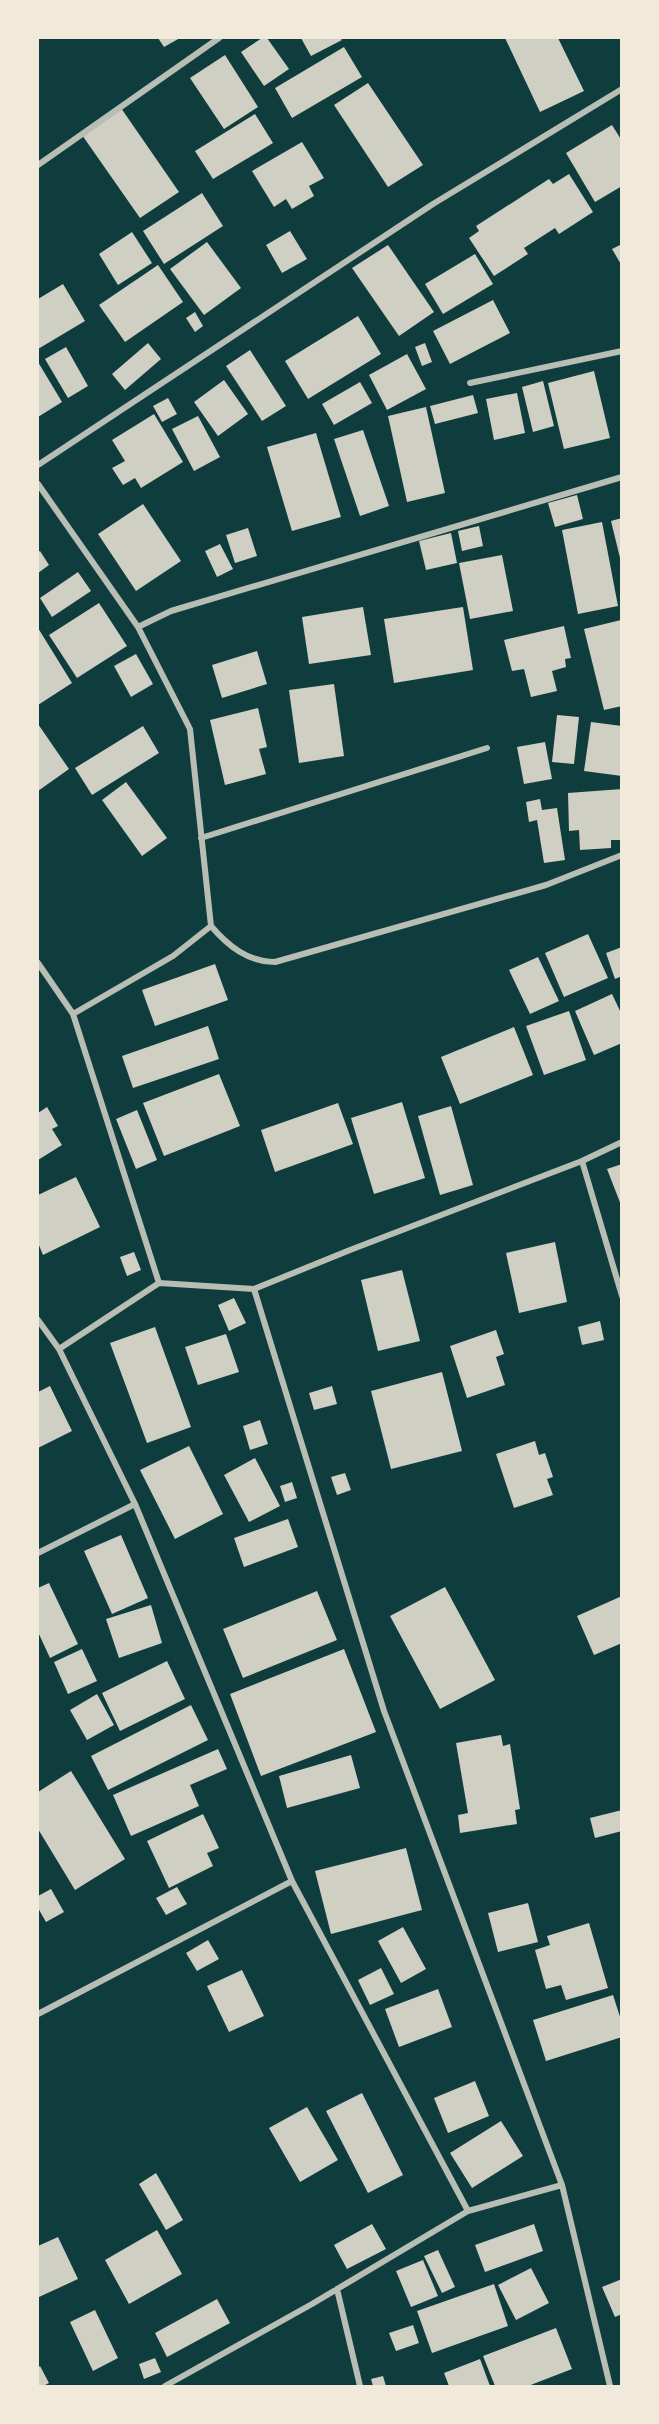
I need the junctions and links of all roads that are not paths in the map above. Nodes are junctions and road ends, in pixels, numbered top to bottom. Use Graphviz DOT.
graph roads {
  1 [pos="219,38"];
  2 [pos="621,89"];
  3 [pos="38,165"];
  4 [pos="621,351"];
  5 [pos="470,383"];
  6 [pos="38,465"];
  7 [pos="621,477"];
  8 [pos="38,484"];
  9 [pos="138,627"];
  10 [pos="487,748"];
  11 [pos="201,838"];
  12 [pos="621,855"];
  13 [pos="211,926"];
  14 [pos="38,963"];
  15 [pos="73,1014"];
  16 [pos="621,1142"];
  17 [pos="582,1161"];
  18 [pos="159,1283"];
  19 [pos="254,1289"];
  20 [pos="621,1296"];
  21 [pos="38,1320"];
  22 [pos="59,1349"];
  23 [pos="135,1504"];
  24 [pos="38,1553"];
  25 [pos="292,1881"];
  26 [pos="38,2014"];
  27 [pos="562,2185"];
  28 [pos="468,2211"];
  29 [pos="337,2289"];
  30 [pos="165,2386"];
  31 [pos="360,2386"];
  32 [pos="610,2386"];
  1 -- 3 [label="street"];
  2 -- 6 [label="street"];
  4 -- 5 [label="street"];
  7 -- 9 [label="street"];
  8 -- 9 [label="street"];
  9 -- 11 [label="street"];
  10 -- 11 [label="street"];
  11 -- 13 [label="street"];
  12 -- 13 [label="street"];
  13 -- 15 [label="street"];
  14 -- 15 [label="street"];
  15 -- 18 [label="street"];
  16 -- 17 [label="street"];
  17 -- 19 [label="street"];
  17 -- 20 [label="street"];
  18 -- 19 [label="street"];
  18 -- 22 [label="street"];
  19 -- 27 [label="street"];
  21 -- 22 [label="street"];
  22 -- 23 [label="street"];
  23 -- 24 [label="street"];
  23 -- 25 [label="street"];
  25 -- 26 [label="street"];
  25 -- 28 [label="street"];
  27 -- 28 [label="street"];
  27 -- 32 [label="street"];
  28 -- 29 [label="street"];
  29 -- 30 [label="street"];
  29 -- 31 [label="street"];
}
